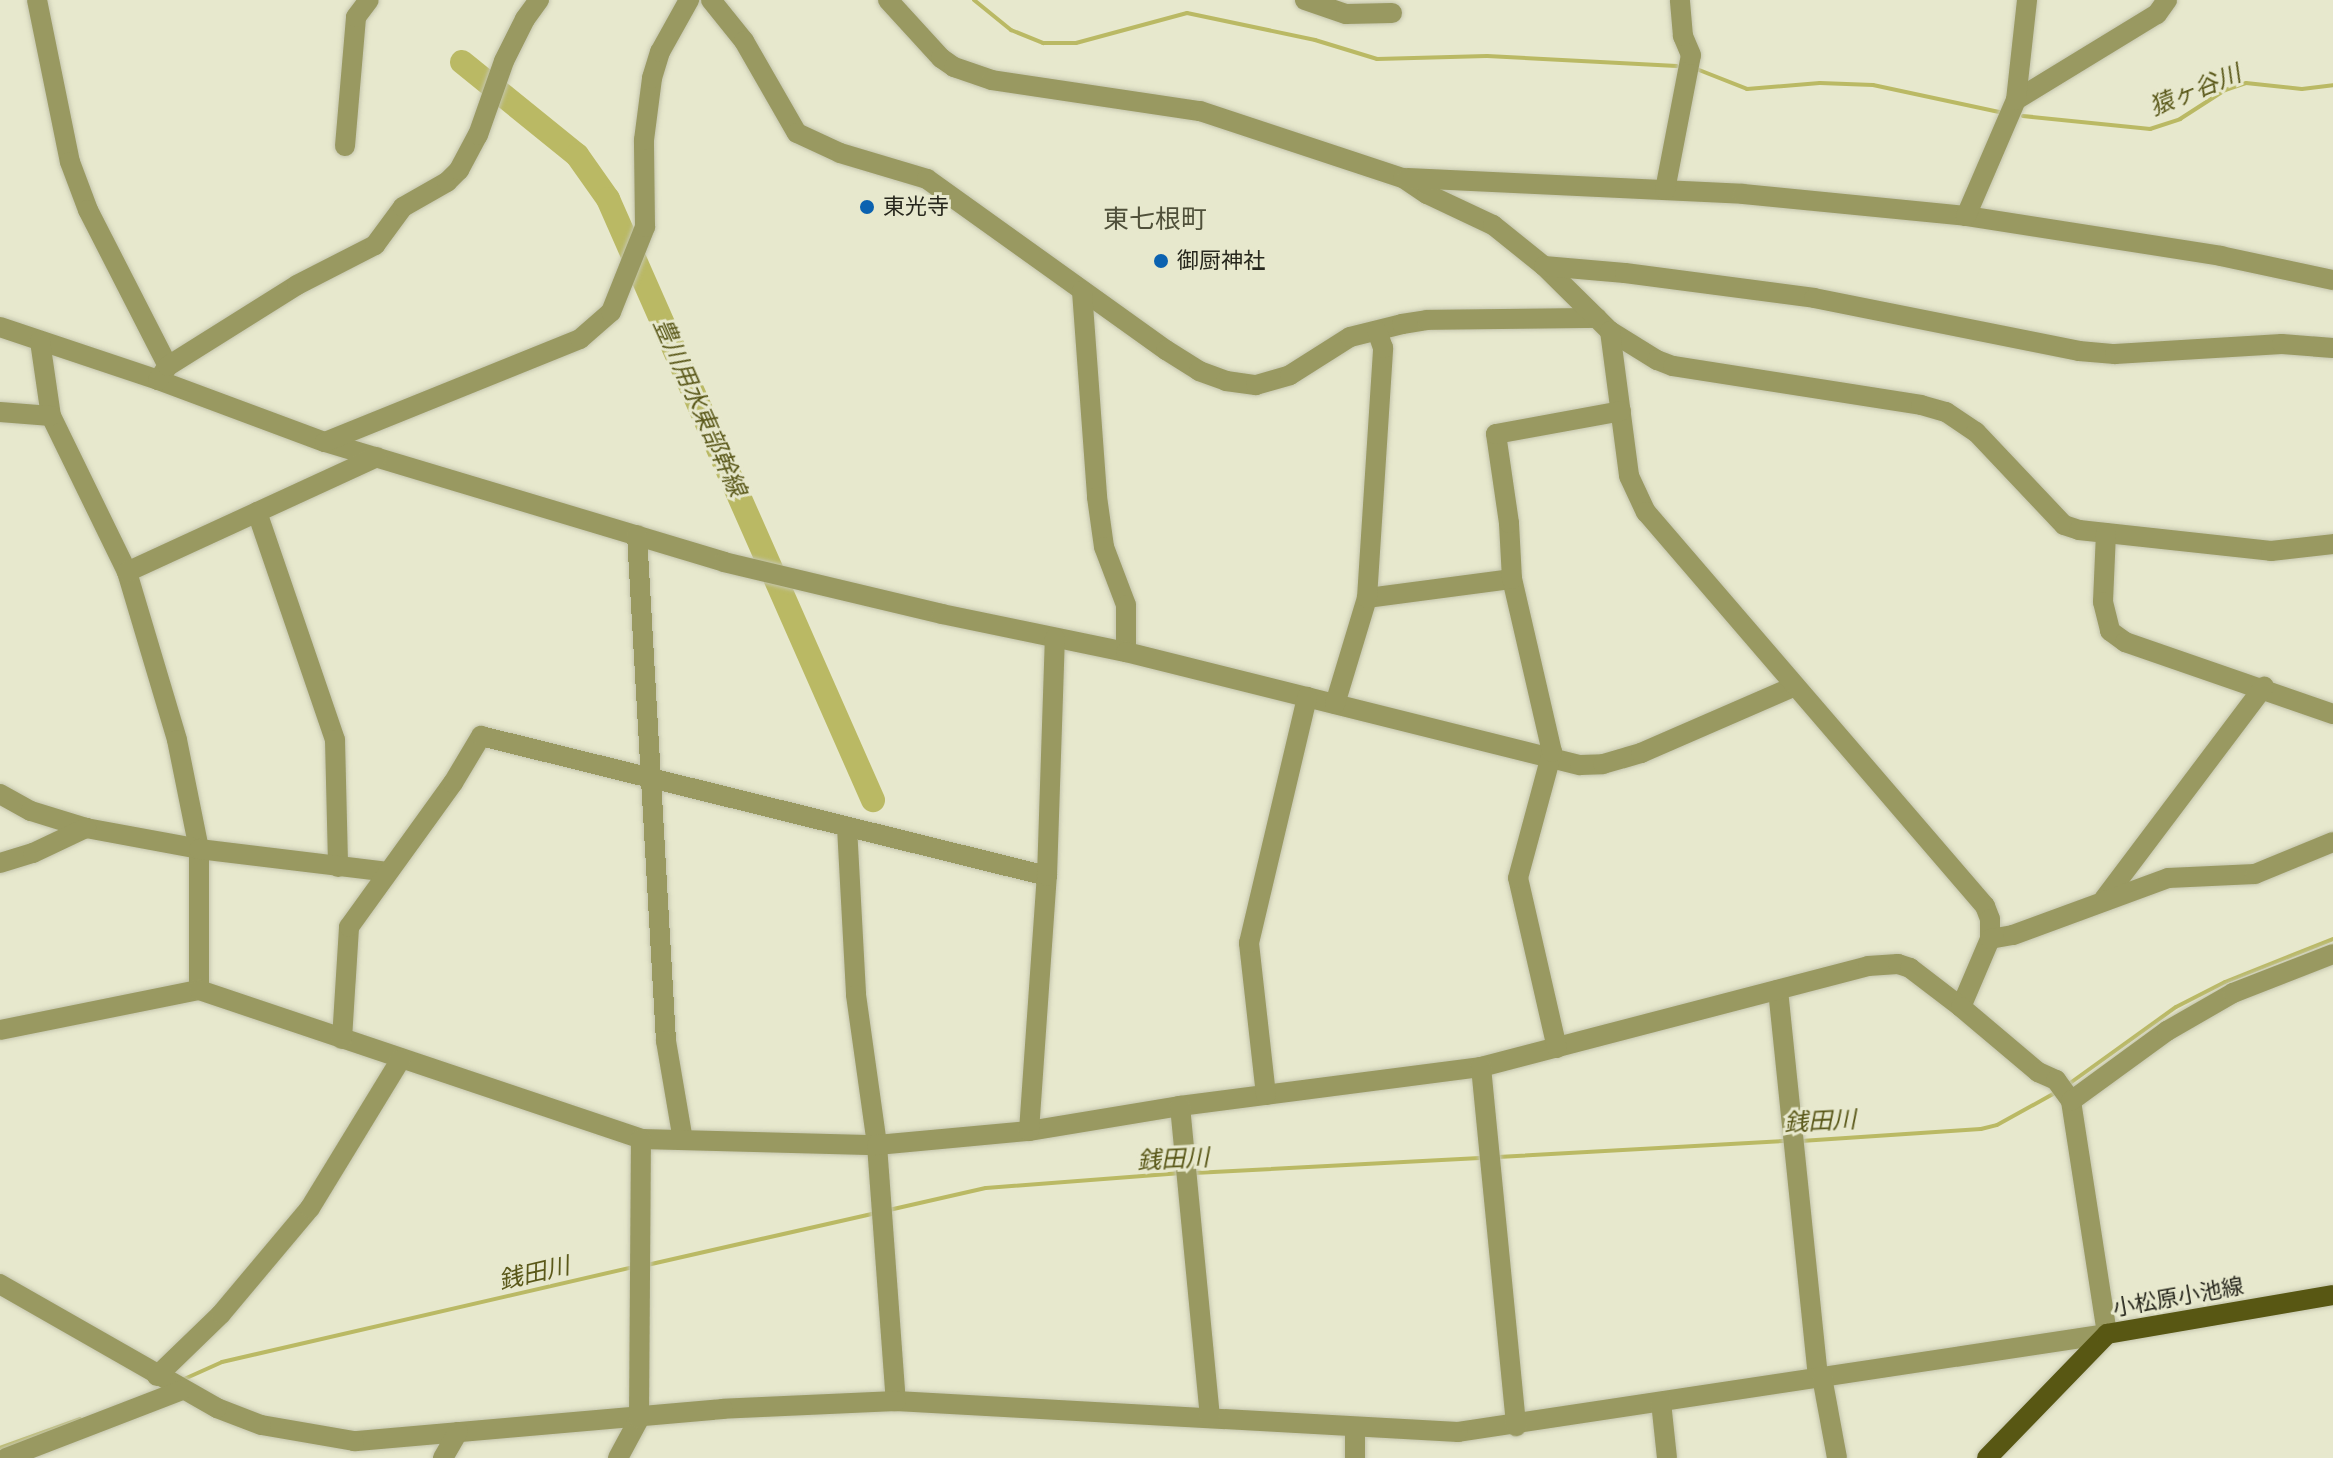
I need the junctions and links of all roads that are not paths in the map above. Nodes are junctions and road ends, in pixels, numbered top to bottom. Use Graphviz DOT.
graph roads {
  1 [pos="37,0"];
  2 [pos="369,0"];
  3 [pos="539,0"];
  4 [pos="689,0"];
  5 [pos="711,0"];
  6 [pos="888,0"];
  7 [pos="1305,0"];
  8 [pos="1680,0"];
  9 [pos="2027,0"];
  10 [pos="2167,0"];
  11 [pos="1392,13"];
  12 [pos="2016,100"];
  13 [pos="345,146"];
  14 [pos="1403,178"];
  15 [pos="1665,190"];
  16 [pos="1966,216"];
  17 [pos="1544,266"];
  18 [pos="2333,280"];
  19 [pos="1082,291"];
  20 [pos="1604,325"];
  21 [pos="0,327"];
  22 [pos="1377,331"];
  23 [pos="40,341"];
  24 [pos="2333,348"];
  25 [pos="163,373"];
  26 [pos="1621,411"];
  27 [pos="0,412"];
  28 [pos="51,416"];
  29 [pos="325,442"];
  30 [pos="377,457"];
  31 [pos="257,512"];
  32 [pos="2106,533"];
  33 [pos="637,535"];
  34 [pos="2333,544"];
  35 [pos="127,572"];
  36 [pos="1512,579"];
  37 [pos="1367,598"];
  38 [pos="1055,638"];
  39 [pos="1126,652"];
  40 [pos="1795,686"];
  41 [pos="2264,687"];
  42 [pos="1307,697"];
  43 [pos="1335,704"];
  44 [pos="2333,714"];
  45 [pos="1551,758"];
  46 [pos="649,776"];
  47 [pos="0,794"];
  48 [pos="847,827"];
  49 [pos="86,828"];
  50 [pos="2333,842"];
  51 [pos="199,849"];
  52 [pos="0,863"];
  53 [pos="338,867"];
  54 [pos="388,872"];
  55 [pos="1047,876"];
  56 [pos="2104,899"];
  57 [pos="1990,939"];
  58 [pos="2333,954"];
  59 [pos="199,990"];
  60 [pos="1778,990"];
  61 [pos="1961,1007"];
  62 [pos="0,1030"];
  63 [pos="342,1039"];
  64 [pos="1557,1048"];
  65 [pos="401,1059"];
  66 [pos="1481,1067"];
  67 [pos="1266,1095"];
  68 [pos="2071,1101"];
  69 [pos="1180,1106"];
  70 [pos="1029,1131"];
  71 [pos="641,1139"];
  72 [pos="683,1140"];
  73 [pos="877,1145"];
  74 [pos="0,1284"];
  75 [pos="2333,1295"];
  76 [pos="2107,1334"];
  77 [pos="157,1376"];
  78 [pos="1820,1377"];
  79 [pos="179,1388"];
  80 [pos="896,1401"];
  81 [pos="1661,1402"];
  82 [pos="1210,1417"];
  83 [pos="639,1419"];
  84 [pos="1516,1426"];
  85 [pos="1355,1427"];
  86 [pos="458,1432"];
  87 [pos="1990,1457"];
  88 [pos="6,1458"];
  89 [pos="443,1458"];
  90 [pos="618,1458"];
  91 [pos="1355,1458"];
  92 [pos="1667,1458"];
  93 [pos="1837,1458"];
  1 -- 25 [label="street"];
  2 -- 13 [label="street"];
  3 -- 25 [label="street"];
  4 -- 29 [label="street"];
  5 -- 19 [label="street"];
  6 -- 14 [label="street"];
  7 -- 11 [label="street"];
  8 -- 15 [label="street"];
  9 -- 12 [label="street"];
  10 -- 12 [label="street"];
  12 -- 16 [label="street"];
  14 -- 15 [label="street"];
  14 -- 17 [label="street"];
  15 -- 16 [label="street"];
  16 -- 18 [label="street"];
  17 -- 20 [label="street"];
  17 -- 24 [label="street"];
  19 -- 22 [label="street"];
  19 -- 39 [label="street"];
  20 -- 22 [label="street"];
  20 -- 26 [label="street"];
  20 -- 32 [label="street"];
  21 -- 23 [label="street"];
  22 -- 37 [label="street"];
  23 -- 25 [label="street"];
  23 -- 28 [label="street"];
  25 -- 29 [label="street"];
  26 -- 36 [label="street"];
  26 -- 40 [label="street"];
  27 -- 28 [label="street"];
  28 -- 35 [label="street"];
  29 -- 30 [label="street"];
  30 -- 31 [label="street"];
  30 -- 33 [label="street"];
  31 -- 35 [label="street"];
  31 -- 53 [label="street"];
  32 -- 34 [label="street"];
  32 -- 41 [label="street"];
  33 -- 38 [label="street"];
  33 -- 46 [label="street"];
  35 -- 51 [label="street"];
  36 -- 37 [label="street"];
  36 -- 45 [label="street"];
  37 -- 43 [label="street"];
  38 -- 39 [label="street"];
  38 -- 55 [label="street"];
  39 -- 42 [label="street"];
  40 -- 45 [label="street"];
  40 -- 57 [label="street"];
  41 -- 44 [label="street"];
  41 -- 56 [label="street"];
  42 -- 43 [label="street"];
  42 -- 67 [label="street"];
  43 -- 45 [label="street"];
  45 -- 64 [label="street"];
  46 -- 48 [label="street"];
  46 -- 54 [label="street"];
  46 -- 72 [label="street"];
  47 -- 49 [label="street"];
  48 -- 55 [label="street"];
  48 -- 73 [label="street"];
  49 -- 51 [label="street"];
  49 -- 52 [label="street"];
  50 -- 56 [label="street"];
  51 -- 53 [label="street"];
  51 -- 59 [label="street"];
  53 -- 54 [label="street"];
  54 -- 63 [label="street"];
  55 -- 70 [label="street"];
  56 -- 57 [label="street"];
  57 -- 61 [label="street"];
  58 -- 68 [label="street"];
  59 -- 62 [label="street"];
  59 -- 63 [label="street"];
  60 -- 61 [label="street"];
  60 -- 64 [label="street"];
  60 -- 78 [label="street"];
  61 -- 68 [label="street"];
  63 -- 65 [label="street"];
  64 -- 66 [label="street"];
  65 -- 71 [label="street"];
  65 -- 77 [label="street"];
  66 -- 67 [label="street"];
  66 -- 84 [label="street"];
  67 -- 69 [label="street"];
  68 -- 76 [label="street"];
  69 -- 70 [label="street"];
  69 -- 82 [label="street"];
  70 -- 73 [label="street"];
  71 -- 72 [label="street"];
  71 -- 83 [label="street"];
  72 -- 73 [label="street"];
  73 -- 80 [label="street"];
  74 -- 77 [label="street"];
  75 -- 76 [label="main road, 小松原小池線"];
  76 -- 78 [label="street"];
  76 -- 87 [label="main road, 小松原小池線"];
  77 -- 79 [label="street"];
  78 -- 81 [label="street"];
  78 -- 93 [label="street"];
  79 -- 86 [label="street"];
  79 -- 88 [label="street"];
  80 -- 82 [label="street"];
  80 -- 83 [label="street"];
  81 -- 84 [label="street"];
  81 -- 92 [label="street"];
  82 -- 85 [label="street"];
  83 -- 86 [label="street"];
  83 -- 90 [label="street"];
  84 -- 85 [label="street"];
  85 -- 91 [label="street"];
  86 -- 89 [label="street"];
}
